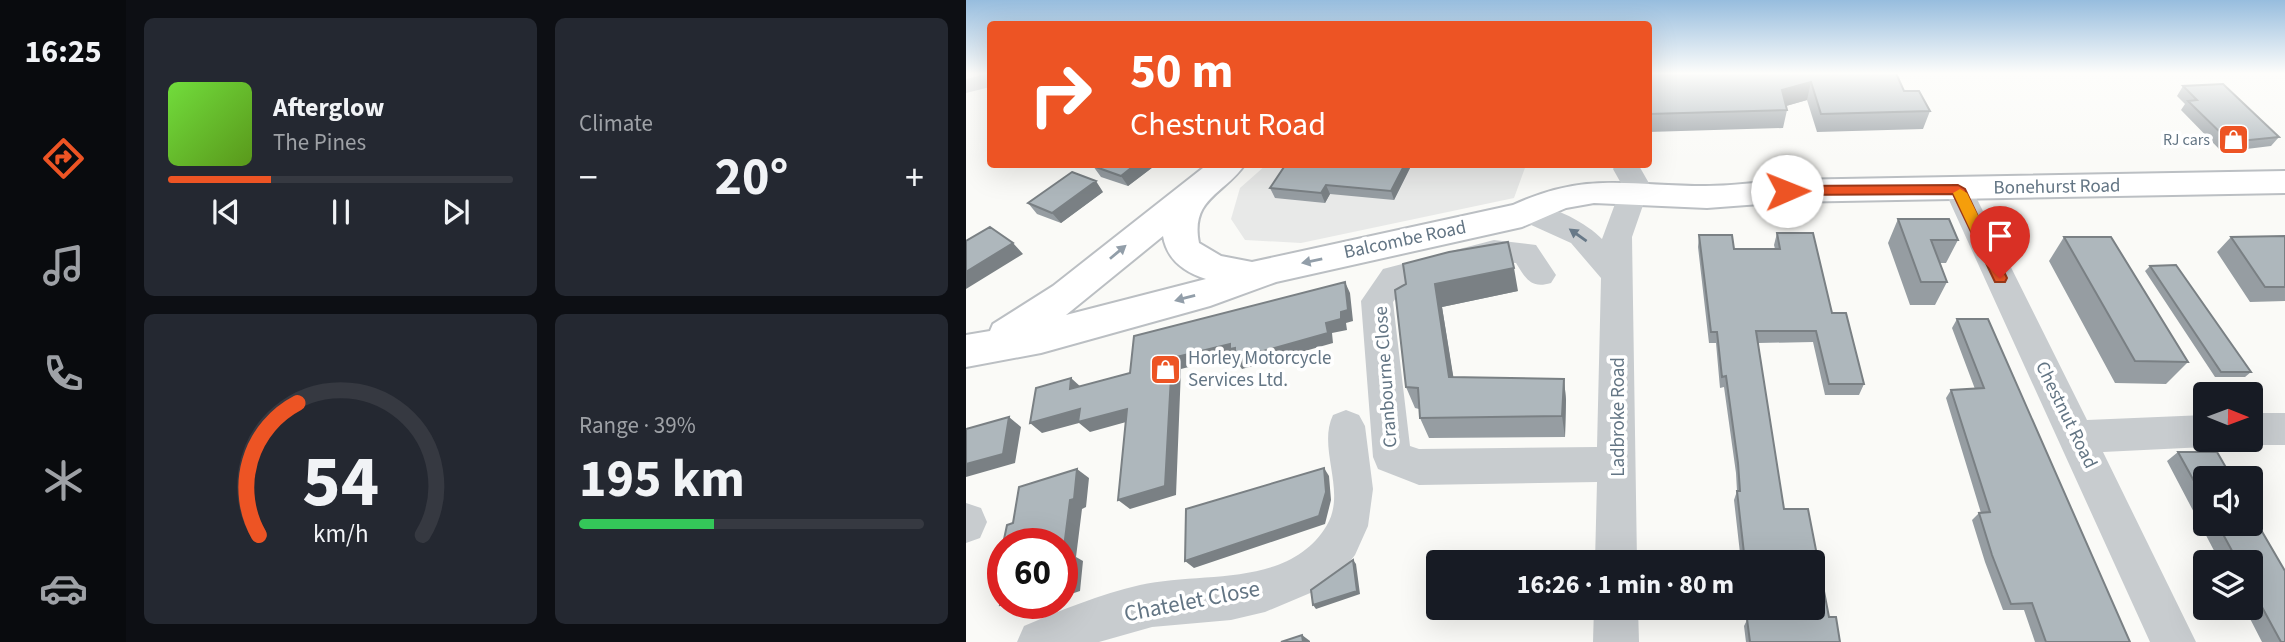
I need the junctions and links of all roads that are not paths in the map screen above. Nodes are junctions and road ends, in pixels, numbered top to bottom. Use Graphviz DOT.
graph roads {
  1 [pos="1224,168"];
  2 [pos="1567,168"];
  3 [pos="1624,176"];
  4 [pos="2285,182"];
  5 [pos="1958,189"];
  6 [pos="1191,197"];
  7 [pos="1544,206"];
  8 [pos="1615,273"];
  9 [pos="1249,275"];
  10 [pos="1541,275"];
  11 [pos="1077,310"];
  12 [pos="976,349"];
  13 [pos="1346,426"];
  14 [pos="2263,429"];
  15 [pos="2285,429"];
  16 [pos="2193,432"];
  17 [pos="2077,437"];
  18 [pos="1617,464"];
  19 [pos="1616,550"];
  20 [pos="1616,620"];
  21 [pos="1040,642"];
  22 [pos="1616,642"];
  23 [pos="2173,642"];
  1 -- 6 [label="main road, Balcombe Road"];
  2 -- 7 [label="main road"];
  3 -- 5 [label="main road, Bonehurst Road"];
  3 -- 7 [label="main road, Bonehurst Road"];
  3 -- 8 [label="street, Ladbroke Road"];
  4 -- 5 [label="main road, Bonehurst Road"];
  5 -- 17 [label="street, Chestnut Road"];
  6 -- 9 [label="main road, Balcombe Road"];
  11 -- 6 [label="main road, Balcombe Road, one-way"];
  8 -- 7 [label="street, one-way"];
  7 -- 9 [label="main road, Balcombe Road, one-way"];
  8 -- 18 [label="street, Ladbroke Road"];
  9 -- 11 [label="main road, Balcombe Road, one-way"];
  10 -- 18 [label="street, Cranbourne Close"];
  11 -- 12 [label="main road, Balcombe Road"];
  13 -- 21 [label="street, Chatelet Close"];
  14 -- 15 [label="street"];
  16 -- 17 [label="street"];
  17 -- 23 [label="street, Chestnut Road"];
  18 -- 19 [label="street, Ladbroke Road"];
  20 -- 22 [label="street"];
}
